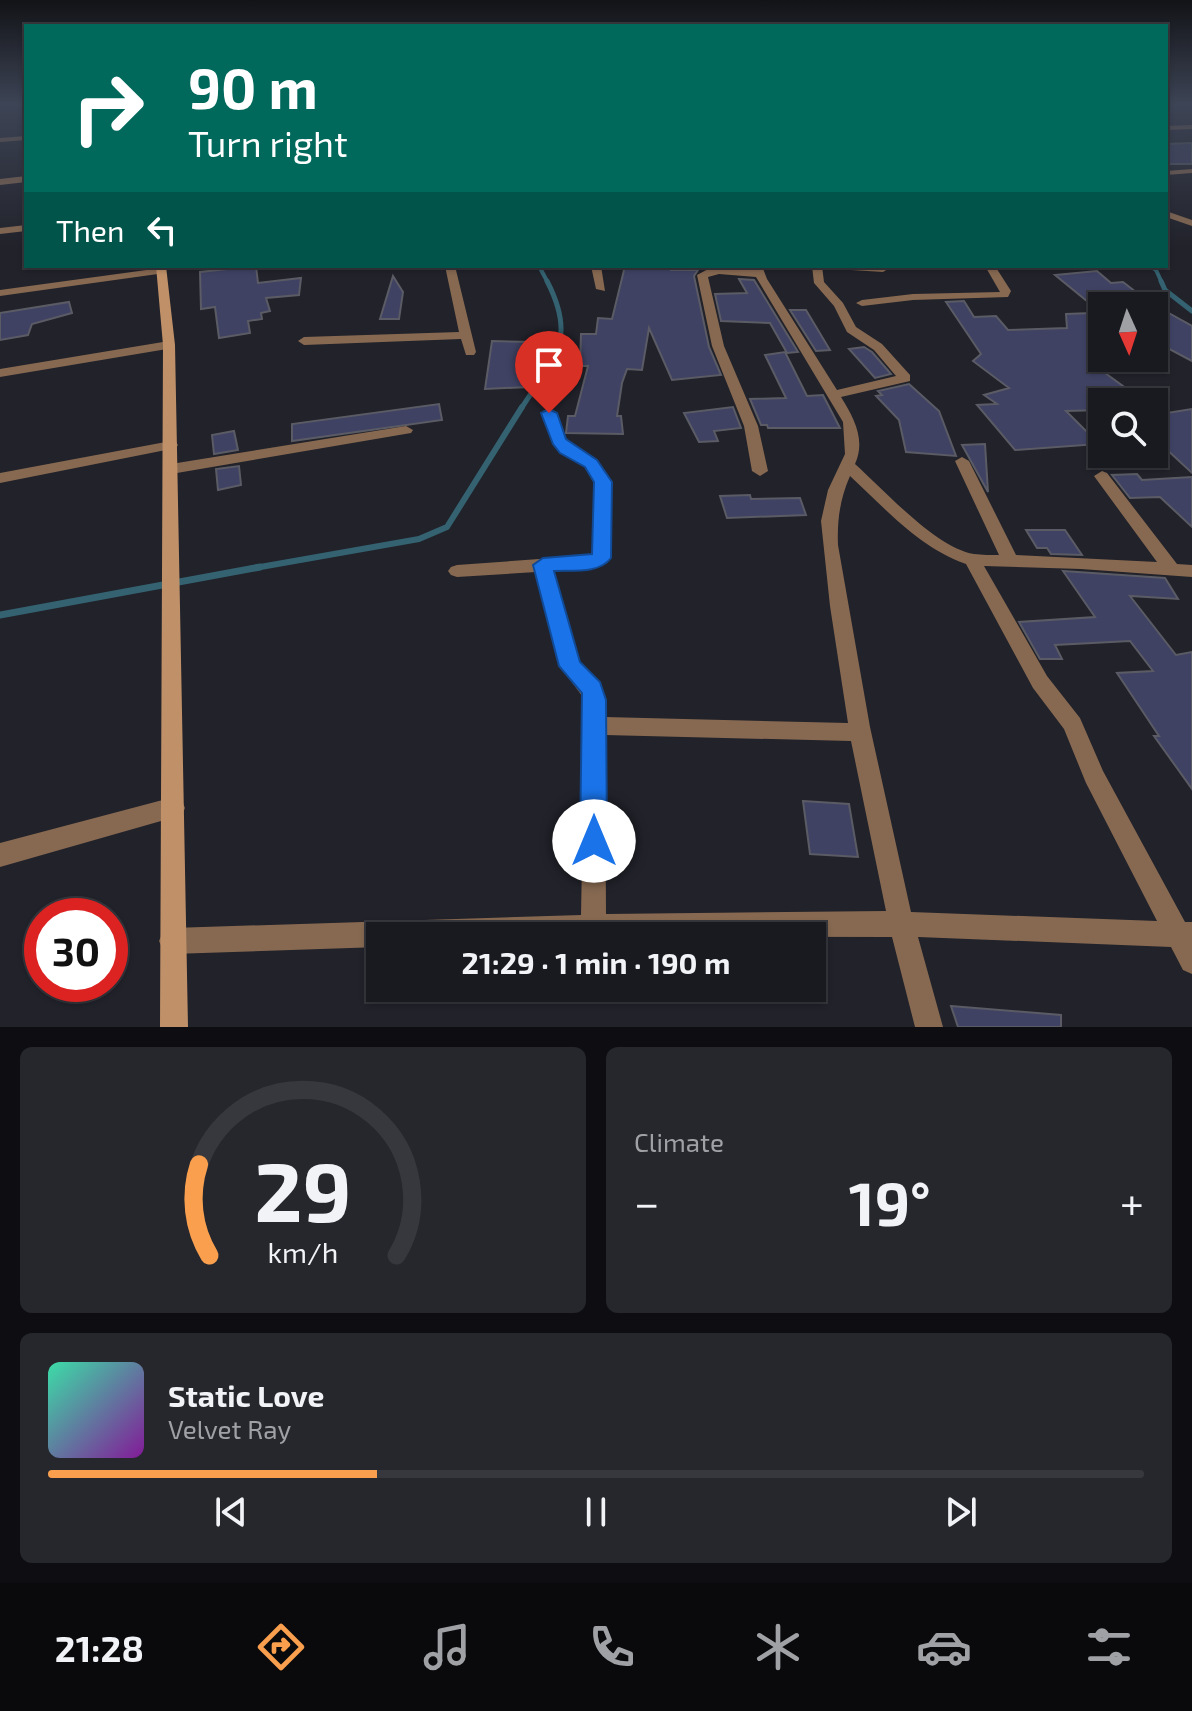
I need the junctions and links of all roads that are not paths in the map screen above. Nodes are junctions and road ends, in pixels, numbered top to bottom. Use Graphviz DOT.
graph roads {
  1 [pos="1192,171"];
  2 [pos="1168,173"];
  3 [pos="24,179"];
  4 [pos="0,182"];
  5 [pos="1168,215"];
  6 [pos="1192,223"];
  7 [pos="24,228"];
  8 [pos="0,231"];
  9 [pos="450,268"];
  10 [pos="596,268"];
  11 [pos="708,268"];
  12 [pos="817,268"];
  13 [pos="867,268"];
  14 [pos="991,268"];
  15 [pos="161,269"];
  16 [pos="883,269"];
  17 [pos="721,270"];
  18 [pos="758,270"];
  19 [pos="601,289"];
  20 [pos="0,293"];
  21 [pos="862,303"];
  22 [pos="466,335"];
  23 [pos="304,341"];
  24 [pos="169,345"];
  25 [pos="470,352"];
  26 [pos="0,373"];
  27 [pos="834,395"];
  28 [pos="549,413"];
  29 [pos="406,430"];
  30 [pos="171,445"];
  31 [pos="962,461"];
  32 [pos="847,465"];
  33 [pos="171,469"];
  34 [pos="760,471"];
  35 [pos="1102,476"];
  36 [pos="0,478"];
  37 [pos="972,560"];
  38 [pos="1010,560"];
  39 [pos="543,565"];
  40 [pos="1170,567"];
  41 [pos="457,571"];
  42 [pos="1192,571"];
  43 [pos="595,726"];
  44 [pos="860,732"];
  45 [pos="174,808"];
  46 [pos="0,855"];
  47 [pos="593,922"];
  48 [pos="900,924"];
  49 [pos="826,925"];
  50 [pos="1185,934"];
  51 [pos="366,935"];
  52 [pos="172,941"];
  53 [pos="1192,961"];
  54 [pos="174,1027"];
  55 [pos="929,1027"];
  1 -- 2 [label="street"];
  3 -- 4 [label="street"];
  5 -- 6 [label="street"];
  7 -- 8 [label="street"];
  9 -- 22 [label="street"];
  10 -- 19 [label="street"];
  11 -- 17 [label="street"];
  12 -- 27 [label="street"];
  13 -- 16 [label="street"];
  14 -- 21 [label="street"];
  15 -- 20 [label="street"];
  15 -- 24 [label="street"];
  17 -- 18 [label="street"];
  17 -- 34 [label="street"];
  18 -- 27 [label="street"];
  22 -- 23 [label="street"];
  22 -- 25 [label="street"];
  24 -- 26 [label="street"];
  24 -- 30 [label="street"];
  27 -- 32 [label="street"];
  28 -- 39 [label="street"];
  29 -- 33 [label="street"];
  30 -- 33 [label="street"];
  30 -- 36 [label="street"];
  31 -- 38 [label="street"];
  32 -- 37 [label="street"];
  32 -- 44 [label="street"];
  33 -- 45 [label="street"];
  35 -- 40 [label="street"];
  37 -- 38 [label="street"];
  37 -- 50 [label="street"];
  38 -- 40 [label="street"];
  39 -- 41 [label="street"];
  39 -- 43 [label="street"];
  40 -- 42 [label="street"];
  43 -- 44 [label="street"];
  43 -- 47 [label="street"];
  44 -- 48 [label="street"];
  45 -- 46 [label="street"];
  45 -- 52 [label="street"];
  48 -- 49 [label="street"];
  48 -- 50 [label="street"];
  48 -- 55 [label="street"];
  50 -- 53 [label="street"];
  51 -- 52 [label="street"];
  52 -- 54 [label="street"];
}
